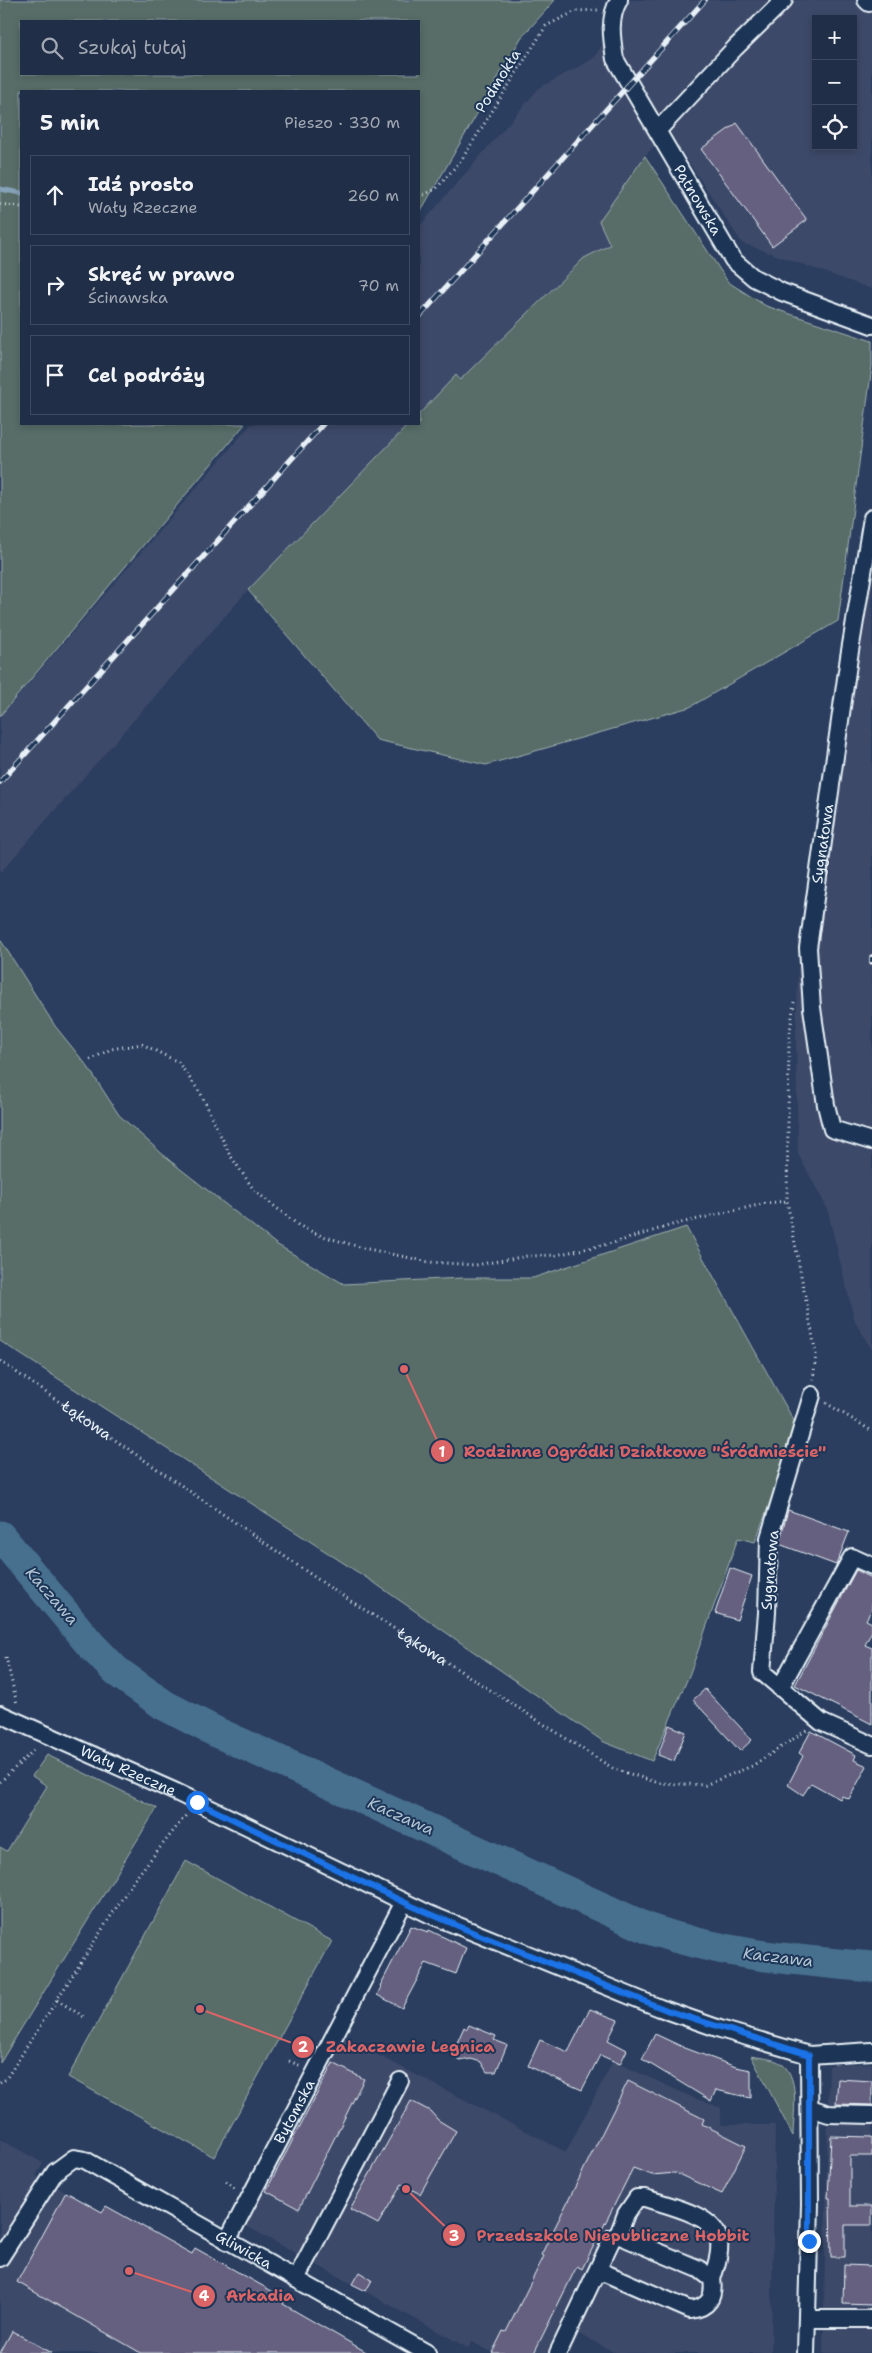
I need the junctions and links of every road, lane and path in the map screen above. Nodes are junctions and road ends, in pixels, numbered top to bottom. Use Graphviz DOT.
graph roads {
  1 [pos="784,0"];
  2 [pos="866,0"];
  3 [pos="872,1"];
  4 [pos="616,5"];
  5 [pos="658,130"];
  6 [pos="420,196"];
  7 [pos="0,204"];
  8 [pos="20,206"];
  9 [pos="872,325"];
  10 [pos="872,518"];
  11 [pos="794,996"];
  12 [pos="90,1060"];
  13 [pos="871,1141"];
  14 [pos="787,1201"];
  15 [pos="0,1361"];
  16 [pos="812,1395"];
  17 [pos="872,1431"];
  18 [pos="872,1566"];
  19 [pos="6,1657"];
  20 [pos="780,1688"];
  21 [pos="0,1714"];
  22 [pos="821,1722"];
  23 [pos="23,1724"];
  24 [pos="49,1735"];
  25 [pos="872,1745"];
  26 [pos="0,1782"];
  27 [pos="197,1802"];
  28 [pos="404,1902"];
  29 [pos="57,2000"];
  30 [pos="84,2017"];
  31 [pos="872,2051"];
  32 [pos="809,2055"];
  33 [pos="290,2061"];
  34 [pos="299,2065"];
  35 [pos="400,2081"];
  36 [pos="0,2083"];
  37 [pos="810,2108"];
  38 [pos="872,2115"];
  39 [pos="618,2234"];
  40 [pos="227,2240"];
  41 [pos="0,2258"];
  42 [pos="296,2279"];
  43 [pos="593,2279"];
  44 [pos="712,2279"];
  45 [pos="808,2319"];
  46 [pos="872,2319"];
  47 [pos="427,2353"];
  48 [pos="558,2353"];
  49 [pos="806,2353"];
  1 -- 5 [label="street"];
  2 -- 3 [label="street"];
  4 -- 5 [label="street, Pątnowska"];
  4 -- 6 [label="path, Podmokła"];
  5 -- 9 [label="street, Pątnowska"];
  7 -- 8 [label="path"];
  10 -- 13 [label="street, Sygnałowa"];
  11 -- 14 [label="path"];
  12 -- 14 [label="path"];
  14 -- 16 [label="path"];
  15 -- 22 [label="path, Łąkowa"];
  16 -- 17 [label="path"];
  16 -- 20 [label="street, Sygnałowa"];
  18 -- 20 [label="street"];
  19 -- 23 [label="path"];
  20 -- 22 [label="street, Sygnałowa"];
  21 -- 23 [label="street, Wały Rzeczne"];
  22 -- 25 [label="street"];
  23 -- 24 [label="street, Wały Rzeczne"];
  24 -- 26 [label="path"];
  24 -- 27 [label="street, Wały Rzeczne"];
  27 -- 28 [label="street, Wały Rzeczne"];
  27 -- 29 [label="path"];
  28 -- 32 [label="street, Wały Rzeczne"];
  28 -- 40 [label="street, Bytomska"];
  29 -- 30 [label="path"];
  29 -- 36 [label="path"];
  31 -- 32 [label="street"];
  32 -- 37 [label="street"];
  33 -- 34 [label="path"];
  35 -- 42 [label="street"];
  37 -- 38 [label="street"];
  37 -- 45 [label="street"];
  39 -- 43 [label="street"];
  39 -- 44 [label="street"];
  39 -- 44 [label="street"];
  40 -- 41 [label="street, Gliwicka"];
  40 -- 42 [label="street, Gliwicka"];
  42 -- 47 [label="street, Gliwicka"];
  43 -- 44 [label="street"];
  43 -- 48 [label="street"];
  45 -- 46 [label="street"];
  45 -- 49 [label="street"];
}
